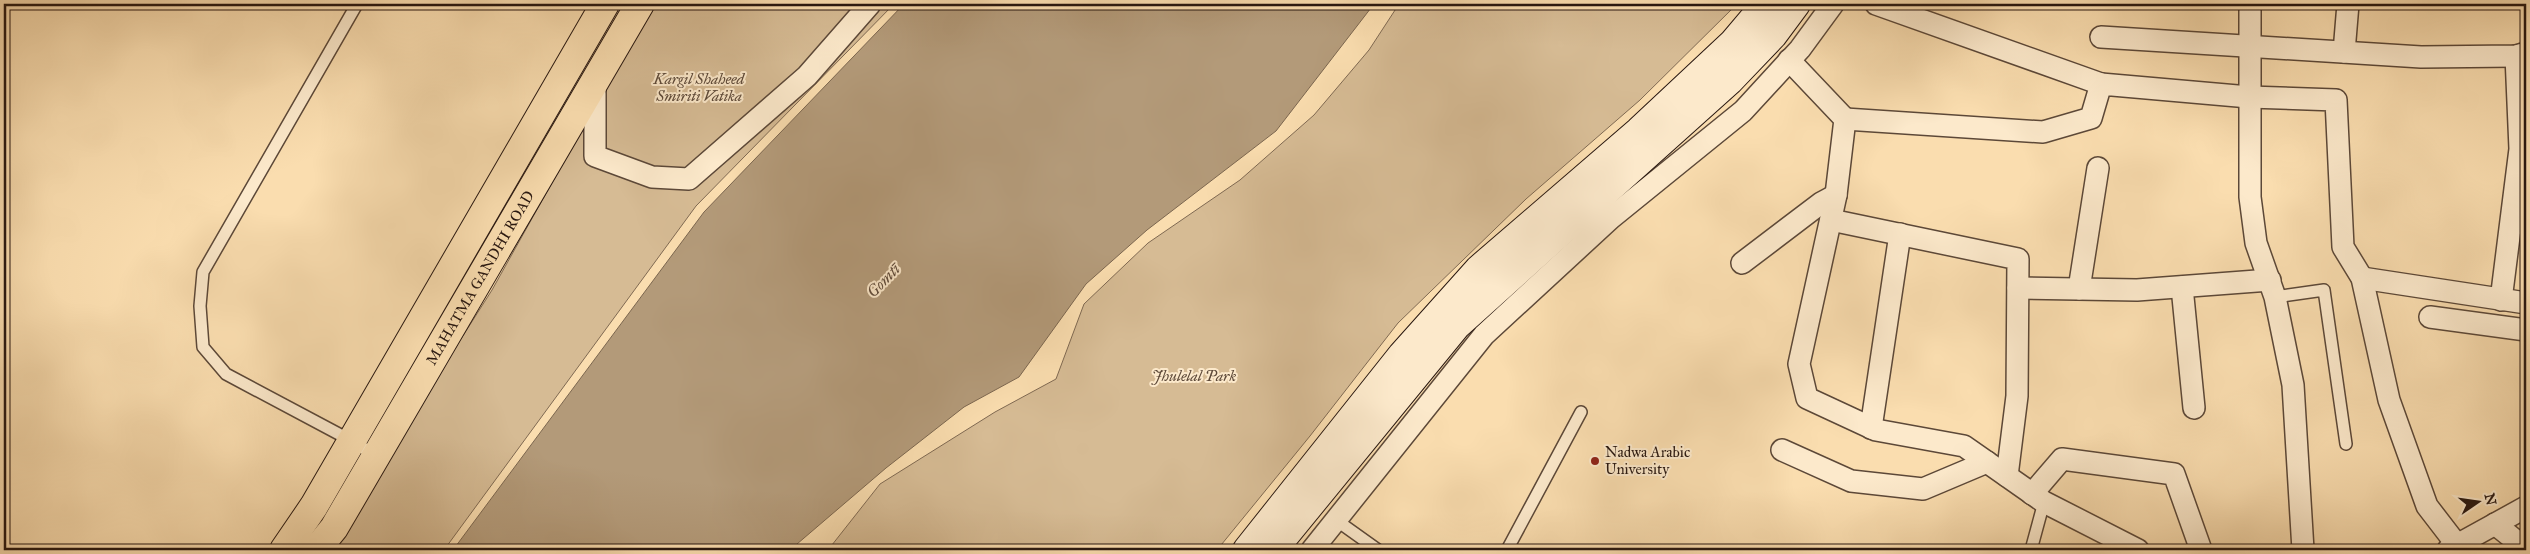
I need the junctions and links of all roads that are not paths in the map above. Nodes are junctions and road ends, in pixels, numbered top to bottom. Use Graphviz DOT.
graph roads {
  1 [pos="357,4"];
  2 [pos="605,4"];
  3 [pos="640,4"];
  4 [pos="870,4"];
  5 [pos="1766,4"];
  6 [pos="1796,4"];
  7 [pos="1833,4"];
  8 [pos="1876,4"];
  9 [pos="2250,4"];
  10 [pos="2348,4"];
  11 [pos="2101,36"];
  12 [pos="2249,45"];
  13 [pos="2344,52"];
  14 [pos="2521,55"];
  15 [pos="1789,60"];
  16 [pos="595,81"];
  17 [pos="2101,84"];
  18 [pos="2249,97"];
  19 [pos="1845,119"];
  20 [pos="2098,168"];
  21 [pos="1836,196"];
  22 [pos="1831,220"];
  23 [pos="1900,234"];
  24 [pos="1742,263"];
  25 [pos="2362,278"];
  26 [pos="2182,287"];
  27 [pos="2018,288"];
  28 [pos="2272,288"];
  29 [pos="2079,289"];
  30 [pos="2501,300"];
  31 [pos="2526,303"];
  32 [pos="2430,318"];
  33 [pos="2526,330"];
  34 [pos="2194,408"];
  35 [pos="1581,412"];
  36 [pos="1871,428"];
  37 [pos="352,441"];
  38 [pos="2346,444"];
  39 [pos="1782,450"];
  40 [pos="376,456"];
  41 [pos="1987,462"];
  42 [pos="2007,476"];
  43 [pos="2038,498"];
  44 [pos="2526,507"];
  45 [pos="1336,520"];
  46 [pos="2486,536"];
  47 [pos="2452,548"];
  48 [pos="2526,549"];
  49 [pos="284,550"];
  50 [pos="316,550"];
  51 [pos="1247,550"];
  52 [pos="1274,550"];
  53 [pos="1312,550"];
  54 [pos="1378,550"];
  55 [pos="1507,550"];
  56 [pos="2031,550"];
  57 [pos="2138,550"];
  58 [pos="2201,550"];
  59 [pos="2303,550"];
  1 -- 37 [label="lane"];
  2 -- 37 [label="main road, MAHATMA GANDHI ROAD"];
  3 -- 16 [label="main road, MAHATMA GANDHI ROAD"];
  4 -- 16 [label="street"];
  5 -- 51 [label="street"];
  6 -- 52 [label="street"];
  7 -- 15 [label="street"];
  8 -- 17 [label="street"];
  9 -- 12 [label="street"];
  10 -- 13 [label="street"];
  11 -- 12 [label="street"];
  12 -- 13 [label="street"];
  12 -- 18 [label="street"];
  13 -- 14 [label="street"];
  14 -- 30 [label="street"];
  15 -- 19 [label="street"];
  15 -- 45 [label="street"];
  16 -- 40 [label="main road, MAHATMA GANDHI ROAD"];
  17 -- 18 [label="street"];
  17 -- 19 [label="street"];
  18 -- 25 [label="street"];
  18 -- 28 [label="street"];
  19 -- 21 [label="street"];
  20 -- 29 [label="street"];
  21 -- 22 [label="street"];
  21 -- 24 [label="street"];
  22 -- 23 [label="street"];
  22 -- 36 [label="street"];
  23 -- 27 [label="street"];
  23 -- 36 [label="street"];
  25 -- 30 [label="street"];
  25 -- 47 [label="street"];
  26 -- 28 [label="street"];
  26 -- 29 [label="street"];
  26 -- 34 [label="street"];
  27 -- 29 [label="street"];
  27 -- 42 [label="street"];
  28 -- 38 [label="lane"];
  28 -- 59 [label="street"];
  30 -- 31 [label="street"];
  32 -- 33 [label="street"];
  35 -- 55 [label="lane"];
  36 -- 41 [label="street"];
  37 -- 40 [label="lane"];
  37 -- 49 [label="main road, MAHATMA GANDHI ROAD"];
  39 -- 41 [label="street"];
  40 -- 50 [label="main road, MAHATMA GANDHI ROAD"];
  41 -- 42 [label="street"];
  42 -- 43 [label="street"];
  43 -- 56 [label="lane"];
  43 -- 57 [label="street"];
  43 -- 58 [label="street"];
  44 -- 46 [label="street"];
  45 -- 53 [label="street"];
  45 -- 54 [label="lane"];
  46 -- 47 [label="street"];
  46 -- 48 [label="street"];
}
